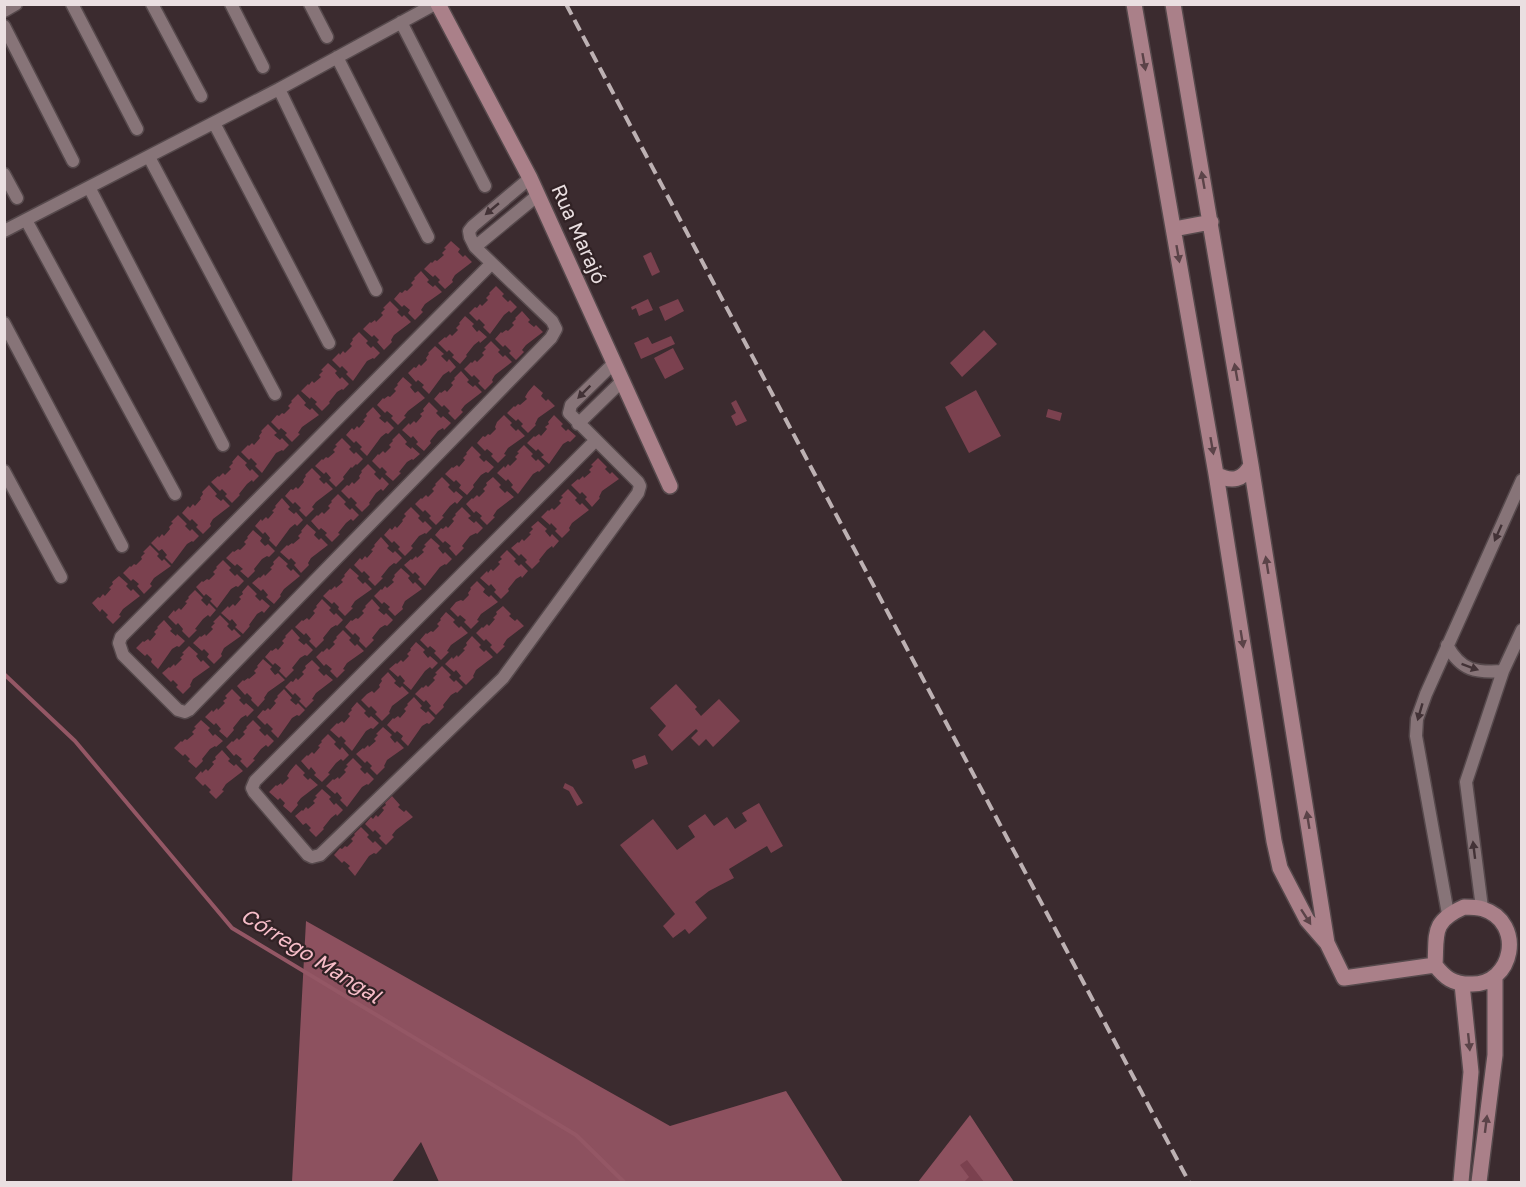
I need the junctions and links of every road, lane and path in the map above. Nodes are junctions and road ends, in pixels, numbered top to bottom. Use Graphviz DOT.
graph roads {
  1 [pos="16,4"];
  2 [pos="72,4"];
  3 [pos="152,4"];
  4 [pos="231,4"];
  5 [pos="310,4"];
  6 [pos="436,4"];
  7 [pos="1134,4"];
  8 [pos="1173,4"];
  9 [pos="4,11"];
  10 [pos="401,22"];
  11 [pos="4,26"];
  12 [pos="327,37"];
  13 [pos="338,57"];
  14 [pos="263,67"];
  15 [pos="279,89"];
  16 [pos="201,96"];
  17 [pos="214,123"];
  18 [pos="137,129"];
  19 [pos="150,157"];
  20 [pos="73,161"];
  21 [pos="4,174"];
  22 [pos="530,178"];
  23 [pos="485,186"];
  24 [pos="90,189"];
  25 [pos="538,195"];
  26 [pos="17,198"];
  27 [pos="26,220"];
  28 [pos="1210,222"];
  29 [pos="1174,229"];
  30 [pos="4,231"];
  31 [pos="428,237"];
  32 [pos="475,247"];
  33 [pos="491,264"];
  34 [pos="376,290"];
  35 [pos="4,323"];
  36 [pos="329,343"];
  37 [pos="614,363"];
  38 [pos="622,381"];
  39 [pos="275,394"];
  40 [pos="578,424"];
  41 [pos="595,441"];
  42 [pos="223,445"];
  43 [pos="1251,465"];
  44 [pos="4,471"];
  45 [pos="1216,474"];
  46 [pos="1521,480"];
  47 [pos="670,486"];
  48 [pos="175,494"];
  49 [pos="122,546"];
  50 [pos="61,577"];
  51 [pos="1521,630"];
  52 [pos="1448,645"];
  53 [pos="1503,671"];
  54 [pos="1482,908"];
  55 [pos="1448,914"];
  56 [pos="1327,943"];
  57 [pos="1435,965"];
  58 [pos="1495,977"];
  59 [pos="1462,984"];
  60 [pos="1461,1182"];
  61 [pos="1479,1182"];
  1 -- 9 [label="street"];
  2 -- 18 [label="street"];
  3 -- 16 [label="street"];
  4 -- 14 [label="street"];
  5 -- 12 [label="street"];
  6 -- 10 [label="street"];
  6 -- 22 [label="main road, Rua Marajó"];
  7 -- 29 [label="main road, one-way"];
  28 -- 8 [label="main road, one-way"];
  10 -- 13 [label="street"];
  10 -- 23 [label="street"];
  11 -- 20 [label="street"];
  13 -- 15 [label="street"];
  13 -- 31 [label="street"];
  15 -- 17 [label="street"];
  15 -- 34 [label="street"];
  17 -- 19 [label="street"];
  17 -- 36 [label="street"];
  19 -- 24 [label="street"];
  19 -- 39 [label="street"];
  21 -- 26 [label="street"];
  22 -- 25 [label="main road, Rua Marajó"];
  22 -- 32 [label="street, one-way"];
  24 -- 27 [label="street"];
  24 -- 42 [label="street"];
  25 -- 32 [label="street"];
  25 -- 37 [label="main road, Rua Marajó"];
  27 -- 30 [label="street"];
  27 -- 48 [label="street"];
  28 -- 29 [label="main road"];
  43 -- 28 [label="main road, one-way"];
  29 -- 45 [label="main road, one-way"];
  32 -- 33 [label="street"];
  33 -- 33 [label="street"];
  35 -- 49 [label="street"];
  37 -- 38 [label="main road, Rua Marajó"];
  37 -- 40 [label="street, one-way"];
  38 -- 40 [label="street"];
  38 -- 47 [label="main road, Rua Marajó"];
  40 -- 41 [label="street"];
  41 -- 41 [label="street"];
  43 -- 45 [label="main road"];
  56 -- 43 [label="main road, one-way"];
  44 -- 50 [label="street"];
  45 -- 56 [label="main road, one-way"];
  46 -- 52 [label="street, one-way"];
  51 -- 53 [label="street"];
  52 -- 53 [label="street, one-way"];
  52 -- 55 [label="street, one-way"];
  54 -- 53 [label="street, one-way"];
  54 -- 55 [label="main road"];
  54 -- 58 [label="main road"];
  55 -- 57 [label="main road"];
  56 -- 57 [label="main road"];
  57 -- 59 [label="main road"];
  58 -- 59 [label="main road"];
  61 -- 58 [label="main road, one-way"];
  59 -- 60 [label="main road, one-way"];
}
